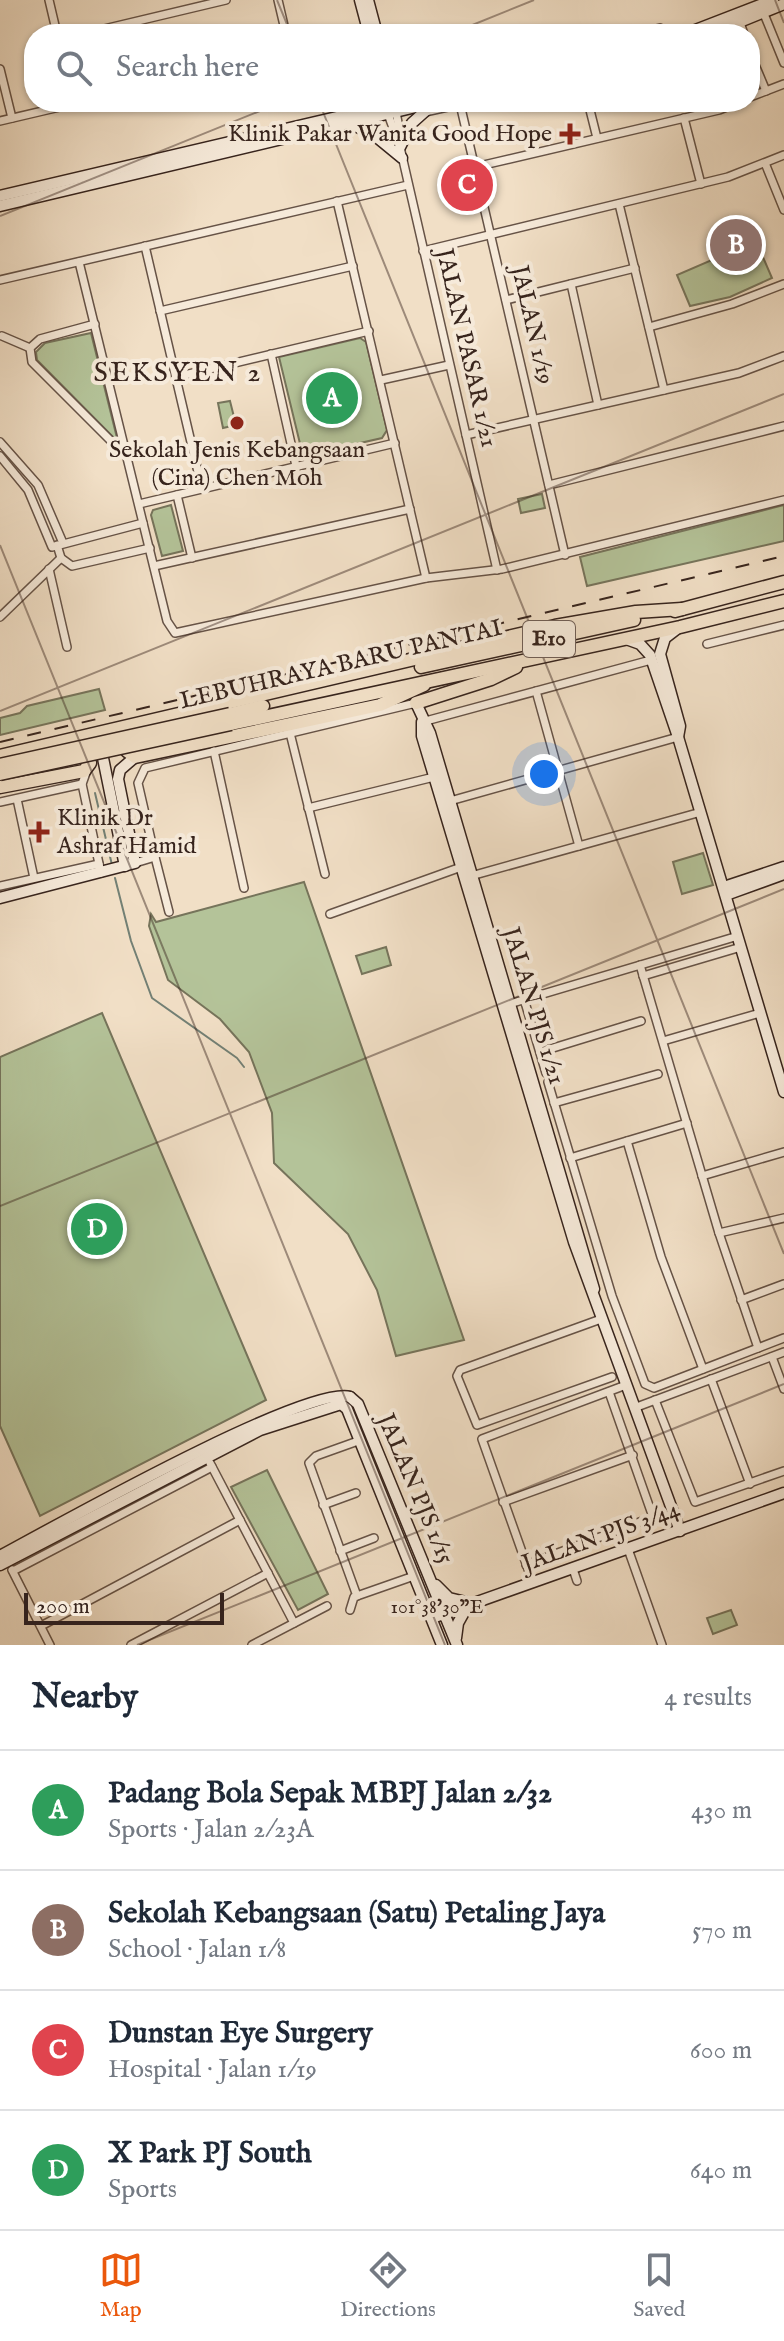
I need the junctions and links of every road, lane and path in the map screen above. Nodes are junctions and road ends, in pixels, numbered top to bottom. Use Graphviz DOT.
graph roads {
  1 [pos="49,0"];
  2 [pos="226,0"];
  3 [pos="278,0"];
  4 [pos="360,0"];
  5 [pos="368,0"];
  6 [pos="773,0"];
  7 [pos="784,4"];
  8 [pos="762,9"];
  9 [pos="740,23"];
  10 [pos="55,24"];
  11 [pos="125,24"];
  12 [pos="284,24"];
  13 [pos="366,24"];
  14 [pos="374,24"];
  15 [pos="716,24"];
  16 [pos="784,63"];
  17 [pos="0,69"];
  18 [pos="760,77"];
  19 [pos="784,84"];
  20 [pos="766,91"];
  21 [pos="760,93"];
  22 [pos="38,112"];
  23 [pos="354,112"];
  24 [pos="372,112"];
  25 [pos="393,112"];
  26 [pos="427,112"];
  27 [pos="462,112"];
  28 [pos="590,112"];
  29 [pos="705,112"];
  30 [pos="423,113"];
  31 [pos="12,118"];
  32 [pos="684,118"];
  33 [pos="348,119"];
  34 [pos="0,121"];
  35 [pos="597,138"];
  36 [pos="401,153"];
  37 [pos="784,155"];
  38 [pos="765,163"];
  39 [pos="475,167"];
  40 [pos="701,184"];
  41 [pos="408,185"];
  42 [pos="0,196"];
  43 [pos="337,201"];
  44 [pos="619,204"];
  45 [pos="0,206"];
  46 [pos="784,210"];
  47 [pos="491,235"];
  48 [pos="145,246"];
  49 [pos="423,251"];
  50 [pos="79,262"];
  51 [pos="353,266"];
  52 [pos="635,268"];
  53 [pos="0,280"];
  54 [pos="571,284"];
  55 [pos="784,284"];
  56 [pos="506,300"];
  57 [pos="160,311"];
  58 [pos="95,324"];
  59 [pos="649,327"];
  60 [pos="369,331"];
  61 [pos="2,336"];
  62 [pos="30,348"];
  63 [pos="271,354"];
  64 [pos="784,356"];
  65 [pos="449,365"];
  66 [pos="176,377"];
  67 [pos="381,380"];
  68 [pos="664,390"];
  69 [pos="598,405"];
  70 [pos="533,420"];
  71 [pos="784,426"];
  72 [pos="466,435"];
  73 [pos="0,442"];
  74 [pos="395,443"];
  75 [pos="0,456"];
  76 [pos="127,456"];
  77 [pos="296,466"];
  78 [pos="549,485"];
  79 [pos="202,489"];
  80 [pos="177,495"];
  81 [pos="784,500"];
  82 [pos="139,504"];
  83 [pos="410,509"];
  84 [pos="143,523"];
  85 [pos="58,545"];
  86 [pos="150,548"];
  87 [pos="565,555"];
  88 [pos="61,558"];
  89 [pos="192,558"];
  90 [pos="154,566"];
  91 [pos="49,569"];
  92 [pos="497,570"];
  93 [pos="426,578"];
  94 [pos="784,582"];
  95 [pos="784,601"];
  96 [pos="682,609"];
  97 [pos="0,617"];
  98 [pos="784,625"];
  99 [pos="680,627"];
  100 [pos="626,639"];
  101 [pos="707,644"];
  102 [pos="67,647"];
  103 [pos="533,659"];
  104 [pos="651,660"];
  105 [pos="433,679"];
  106 [pos="536,691"];
  107 [pos="416,703"];
  108 [pos="422,722"];
  109 [pos="140,726"];
  110 [pos="290,733"];
  111 [pos="678,737"];
  112 [pos="68,741"];
  113 [pos="214,751"];
  114 [pos="0,756"];
  115 [pos="135,757"];
  116 [pos="0,765"];
  117 [pos="88,768"];
  118 [pos="558,771"];
  119 [pos="0,774"];
  120 [pos="434,777"];
  121 [pos="82,784"];
  122 [pos="0,787"];
  123 [pos="17,799"];
  124 [pos="450,801"];
  125 [pos="0,802"];
  126 [pos="308,808"];
  127 [pos="701,812"];
  128 [pos="579,846"];
  129 [pos="155,857"];
  130 [pos="130,865"];
  131 [pos="784,867"];
  132 [pos="100,869"];
  133 [pos="463,870"];
  134 [pos="325,874"];
  135 [pos="784,874"];
  136 [pos="34,878"];
  137 [pos="0,886"];
  138 [pos="244,888"];
  139 [pos="725,891"];
  140 [pos="0,898"];
  141 [pos="169,912"];
  142 [pos="330,914"];
  143 [pos="740,941"];
  144 [pos="640,965"];
  145 [pos="643,976"];
  146 [pos="524,999"];
  147 [pos="507,1004"];
  148 [pos="760,1013"];
  149 [pos="641,1021"];
  150 [pos="663,1041"];
  151 [pos="540,1052"];
  152 [pos="658,1074"];
  153 [pos="783,1087"];
  154 [pos="554,1103"];
  155 [pos="687,1123"];
  156 [pos="627,1141"];
  157 [pos="784,1152"];
  158 [pos="570,1158"];
  159 [pos="702,1176"];
  160 [pos="784,1218"];
  161 [pos="719,1233"];
  162 [pos="784,1284"];
  163 [pos="741,1300"];
  164 [pos="601,1319"];
  165 [pos="784,1338"];
  166 [pos="758,1348"];
  167 [pos="784,1352"];
  168 [pos="772,1357"];
  169 [pos="703,1369"];
  170 [pos="612,1377"];
  171 [pos="711,1379"];
  172 [pos="626,1385"];
  173 [pos="784,1389"];
  174 [pos="609,1392"];
  175 [pos="655,1400"];
  176 [pos="348,1401"];
  177 [pos="325,1406"];
  178 [pos="634,1408"];
  179 [pos="358,1441"];
  180 [pos="633,1455"];
  181 [pos="208,1458"];
  182 [pos="784,1471"];
  183 [pos="750,1484"];
  184 [pos="356,1493"];
  185 [pos="784,1493"];
  186 [pos="503,1502"];
  187 [pos="323,1505"];
  188 [pos="240,1520"];
  189 [pos="680,1531"];
  190 [pos="374,1538"];
  191 [pos="628,1549"];
  192 [pos="340,1551"];
  193 [pos="5,1561"];
  194 [pos="526,1565"];
  195 [pos="573,1569"];
  196 [pos="268,1573"];
  197 [pos="414,1576"];
  198 [pos="432,1581"];
  199 [pos="577,1581"];
  200 [pos="533,1583"];
  201 [pos="357,1596"];
  202 [pos="470,1603"];
  203 [pos="327,1606"];
  204 [pos="350,1610"];
  205 [pos="445,1613"];
  206 [pos="432,1618"];
  207 [pos="294,1623"];
  208 [pos="41,1626"];
  209 [pos="50,1645"];
  210 [pos="131,1645"];
  211 [pos="252,1645"];
  212 [pos="442,1645"];
  213 [pos="457,1645"];
  214 [pos="662,1645"];
  1 -- 10 [label="street"];
  2 -- 11 [label="street"];
  3 -- 12 [label="street"];
  4 -- 13 [label="main road"];
  5 -- 14 [label="main road"];
  6 -- 8 [label="main road"];
  7 -- 8 [label="main road"];
  8 -- 9 [label="main road"];
  8 -- 15 [label="main road"];
  8 -- 16 [label="street"];
  17 -- 31 [label="street"];
  18 -- 20 [label="street"];
  19 -- 20 [label="street"];
  20 -- 21 [label="street"];
  22 -- 31 [label="street"];
  23 -- 33 [label="main road"];
  24 -- 33 [label="main road"];
  25 -- 36 [label="street, JALAN PASAR 1/21"];
  26 -- 30 [label="street"];
  27 -- 39 [label="street, JALAN 1/19"];
  28 -- 35 [label="street"];
  29 -- 32 [label="street"];
  30 -- 36 [label="main road"];
  31 -- 34 [label="street"];
  32 -- 35 [label="street"];
  32 -- 40 [label="street"];
  33 -- 36 [label="main road"];
  33 -- 42 [label="main road"];
  33 -- 45 [label="main road"];
  35 -- 39 [label="street"];
  36 -- 41 [label="street, JALAN PASAR 1/21"];
  37 -- 38 [label="street"];
  38 -- 40 [label="street"];
  38 -- 46 [label="street"];
  39 -- 47 [label="street, JALAN 1/19"];
  40 -- 44 [label="street"];
  41 -- 43 [label="street"];
  41 -- 49 [label="street, JALAN PASAR 1/21"];
  43 -- 48 [label="street"];
  43 -- 51 [label="street"];
  44 -- 47 [label="street"];
  44 -- 52 [label="street"];
  47 -- 49 [label="street"];
  47 -- 56 [label="street, JALAN 1/19"];
  48 -- 50 [label="street"];
  48 -- 57 [label="street"];
  49 -- 65 [label="street, JALAN PASAR 1/21"];
  50 -- 53 [label="street"];
  50 -- 58 [label="street"];
  51 -- 57 [label="street"];
  51 -- 60 [label="street"];
  52 -- 54 [label="street"];
  52 -- 59 [label="street"];
  54 -- 56 [label="street"];
  54 -- 69 [label="street"];
  55 -- 59 [label="street"];
  56 -- 70 [label="street, JALAN 1/19"];
  57 -- 66 [label="street"];
  58 -- 62 [label="street"];
  58 -- 76 [label="street"];
  59 -- 68 [label="street"];
  60 -- 63 [label="street"];
  60 -- 67 [label="street"];
  61 -- 62 [label="street"];
  62 -- 76 [label="street"];
  63 -- 66 [label="street"];
  63 -- 77 [label="street"];
  64 -- 68 [label="street"];
  65 -- 67 [label="street"];
  65 -- 72 [label="street, JALAN PASAR 1/21"];
  66 -- 79 [label="street"];
  67 -- 74 [label="street"];
  68 -- 69 [label="street"];
  69 -- 70 [label="street"];
  70 -- 72 [label="street"];
  70 -- 78 [label="street, JALAN 1/19"];
  71 -- 78 [label="street"];
  72 -- 92 [label="street, JALAN PASAR 1/21"];
  73 -- 85 [label="street"];
  74 -- 77 [label="street"];
  74 -- 83 [label="street"];
  75 -- 85 [label="street"];
  76 -- 82 [label="street"];
  77 -- 79 [label="street"];
  78 -- 87 [label="street, JALAN 1/19"];
  79 -- 80 [label="street"];
  80 -- 82 [label="street"];
  80 -- 89 [label="street"];
  81 -- 87 [label="street"];
  82 -- 84 [label="street"];
  83 -- 89 [label="street"];
  83 -- 93 [label="street"];
  84 -- 85 [label="street"];
  84 -- 86 [label="street"];
  85 -- 88 [label="street"];
  86 -- 88 [label="street"];
  86 -- 90 [label="street"];
  87 -- 92 [label="street"];
  88 -- 91 [label="street"];
  89 -- 90 [label="street"];
  90 -- 93 [label="street"];
  91 -- 97 [label="street"];
  91 -- 102 [label="street"];
  92 -- 93 [label="street"];
  94 -- 96 [label="highway, LEBUHRAYA BARU PANTAI / E10"];
  95 -- 99 [label="highway, LEBUHRAYA BARU PANTAI / E10"];
  96 -- 109 [label="highway"];
  96 -- 116 [label="highway, LEBUHRAYA BARU PANTAI / E10, bridge"];
  98 -- 101 [label="street"];
  99 -- 100 [label="highway, LEBUHRAYA BARU PANTAI / E10"];
  99 -- 111 [label="main road"];
  100 -- 103 [label="highway, LEBUHRAYA BARU PANTAI / E10"];
  100 -- 104 [label="main road"];
  103 -- 105 [label="highway, LEBUHRAYA BARU PANTAI / E10"];
  103 -- 107 [label="highway"];
  104 -- 106 [label="street"];
  104 -- 111 [label="main road"];
  105 -- 115 [label="highway"];
  105 -- 119 [label="highway, LEBUHRAYA BARU PANTAI / E10, bridge"];
  106 -- 108 [label="street"];
  106 -- 118 [label="street"];
  107 -- 108 [label="main road, JALAN PJS 1/21"];
  107 -- 110 [label="street"];
  108 -- 120 [label="main road, JALAN PJS 1/21"];
  108 -- 124 [label="main road, JALAN PJS 1/21"];
  109 -- 112 [label="highway"];
  109 -- 115 [label="highway"];
  109 -- 130 [label="main road"];
  110 -- 113 [label="street"];
  110 -- 126 [label="street"];
  111 -- 118 [label="street"];
  111 -- 127 [label="main road"];
  112 -- 114 [label="highway"];
  112 -- 117 [label="highway"];
  113 -- 129 [label="street"];
  113 -- 138 [label="street"];
  115 -- 130 [label="main road"];
  117 -- 121 [label="street"];
  117 -- 122 [label="highway"];
  118 -- 124 [label="street"];
  118 -- 128 [label="street"];
  120 -- 126 [label="street"];
  120 -- 133 [label="main road, JALAN PJS 1/21"];
  121 -- 123 [label="street"];
  121 -- 132 [label="street"];
  123 -- 125 [label="street"];
  123 -- 136 [label="street"];
  124 -- 133 [label="main road, JALAN PJS 1/21"];
  126 -- 134 [label="street"];
  127 -- 128 [label="street"];
  127 -- 139 [label="main road"];
  128 -- 133 [label="street"];
  129 -- 130 [label="street"];
  129 -- 141 [label="street"];
  130 -- 132 [label="main road"];
  131 -- 139 [label="main road"];
  132 -- 136 [label="street"];
  132 -- 140 [label="main road"];
  133 -- 142 [label="street"];
  133 -- 147 [label="main road, JALAN PJS 1/21"];
  135 -- 139 [label="main road"];
  136 -- 137 [label="street"];
  139 -- 143 [label="main road"];
  143 -- 144 [label="street"];
  143 -- 145 [label="street"];
  143 -- 148 [label="main road"];
  144 -- 145 [label="street"];
  144 -- 146 [label="street"];
  145 -- 150 [label="street"];
  146 -- 147 [label="street"];
  146 -- 151 [label="street"];
  147 -- 164 [label="main road, JALAN PJS 1/21"];
  148 -- 150 [label="street"];
  148 -- 153 [label="main road"];
  149 -- 151 [label="street"];
  150 -- 155 [label="street"];
  151 -- 154 [label="street"];
  152 -- 154 [label="street"];
  154 -- 158 [label="street"];
  155 -- 156 [label="street"];
  155 -- 159 [label="street"];
  156 -- 158 [label="street"];
  156 -- 169 [label="street"];
  157 -- 159 [label="street"];
  158 -- 169 [label="street"];
  159 -- 161 [label="street"];
  160 -- 161 [label="street"];
  161 -- 163 [label="street"];
  162 -- 163 [label="street"];
  163 -- 166 [label="street"];
  164 -- 170 [label="street"];
  164 -- 172 [label="main road, JALAN PJS 1/21"];
  165 -- 166 [label="street"];
  166 -- 169 [label="street"];
  167 -- 168 [label="street"];
  168 -- 171 [label="street"];
  168 -- 173 [label="street"];
  171 -- 175 [label="street"];
  171 -- 183 [label="street"];
  172 -- 174 [label="street"];
  172 -- 178 [label="main road, JALAN PJS 1/21"];
  174 -- 180 [label="street"];
  174 -- 186 [label="street"];
  175 -- 178 [label="street"];
  175 -- 183 [label="street"];
  176 -- 177 [label="main road"];
  176 -- 179 [label="main road, JALAN PJS 1/15"];
  176 -- 181 [label="main road"];
  176 -- 198 [label="main road, JALAN PJS 1/15"];
  177 -- 179 [label="main road"];
  177 -- 181 [label="main road"];
  178 -- 189 [label="main road, JALAN PJS 1/21"];
  179 -- 187 [label="street"];
  179 -- 197 [label="main road, JALAN PJS 1/15"];
  180 -- 186 [label="street"];
  180 -- 194 [label="street"];
  181 -- 188 [label="street"];
  181 -- 193 [label="main road"];
  182 -- 183 [label="street"];
  184 -- 187 [label="street"];
  185 -- 189 [label="main road, JALAN PJS 3/44"];
  186 -- 194 [label="street"];
  187 -- 192 [label="street"];
  188 -- 196 [label="street"];
  188 -- 208 [label="street"];
  189 -- 191 [label="main road, JALAN PJS 3/44"];
  190 -- 192 [label="street"];
  191 -- 195 [label="main road, JALAN PJS 3/44"];
  191 -- 214 [label="street"];
  192 -- 201 [label="street"];
  193 -- 208 [label="street"];
  194 -- 200 [label="street"];
  195 -- 199 [label="street"];
  195 -- 200 [label="main road, JALAN PJS 3/44"];
  196 -- 207 [label="street"];
  196 -- 210 [label="street"];
  197 -- 201 [label="street"];
  197 -- 206 [label="main road, JALAN PJS 1/15"];
  198 -- 202 [label="main road"];
  198 -- 205 [label="main road, JALAN PJS 1/15"];
  200 -- 202 [label="main road, JALAN PJS 3/44"];
  201 -- 204 [label="street"];
  202 -- 205 [label="main road, JALAN PJS 3/44"];
  202 -- 213 [label="main road"];
  203 -- 207 [label="street"];
  205 -- 206 [label="main road, JALAN PJS 3/44"];
  205 -- 213 [label="main road, JALAN PJS 1/15"];
  206 -- 212 [label="main road, JALAN PJS 1/15"];
  207 -- 211 [label="street"];
  208 -- 209 [label="street"];
}
